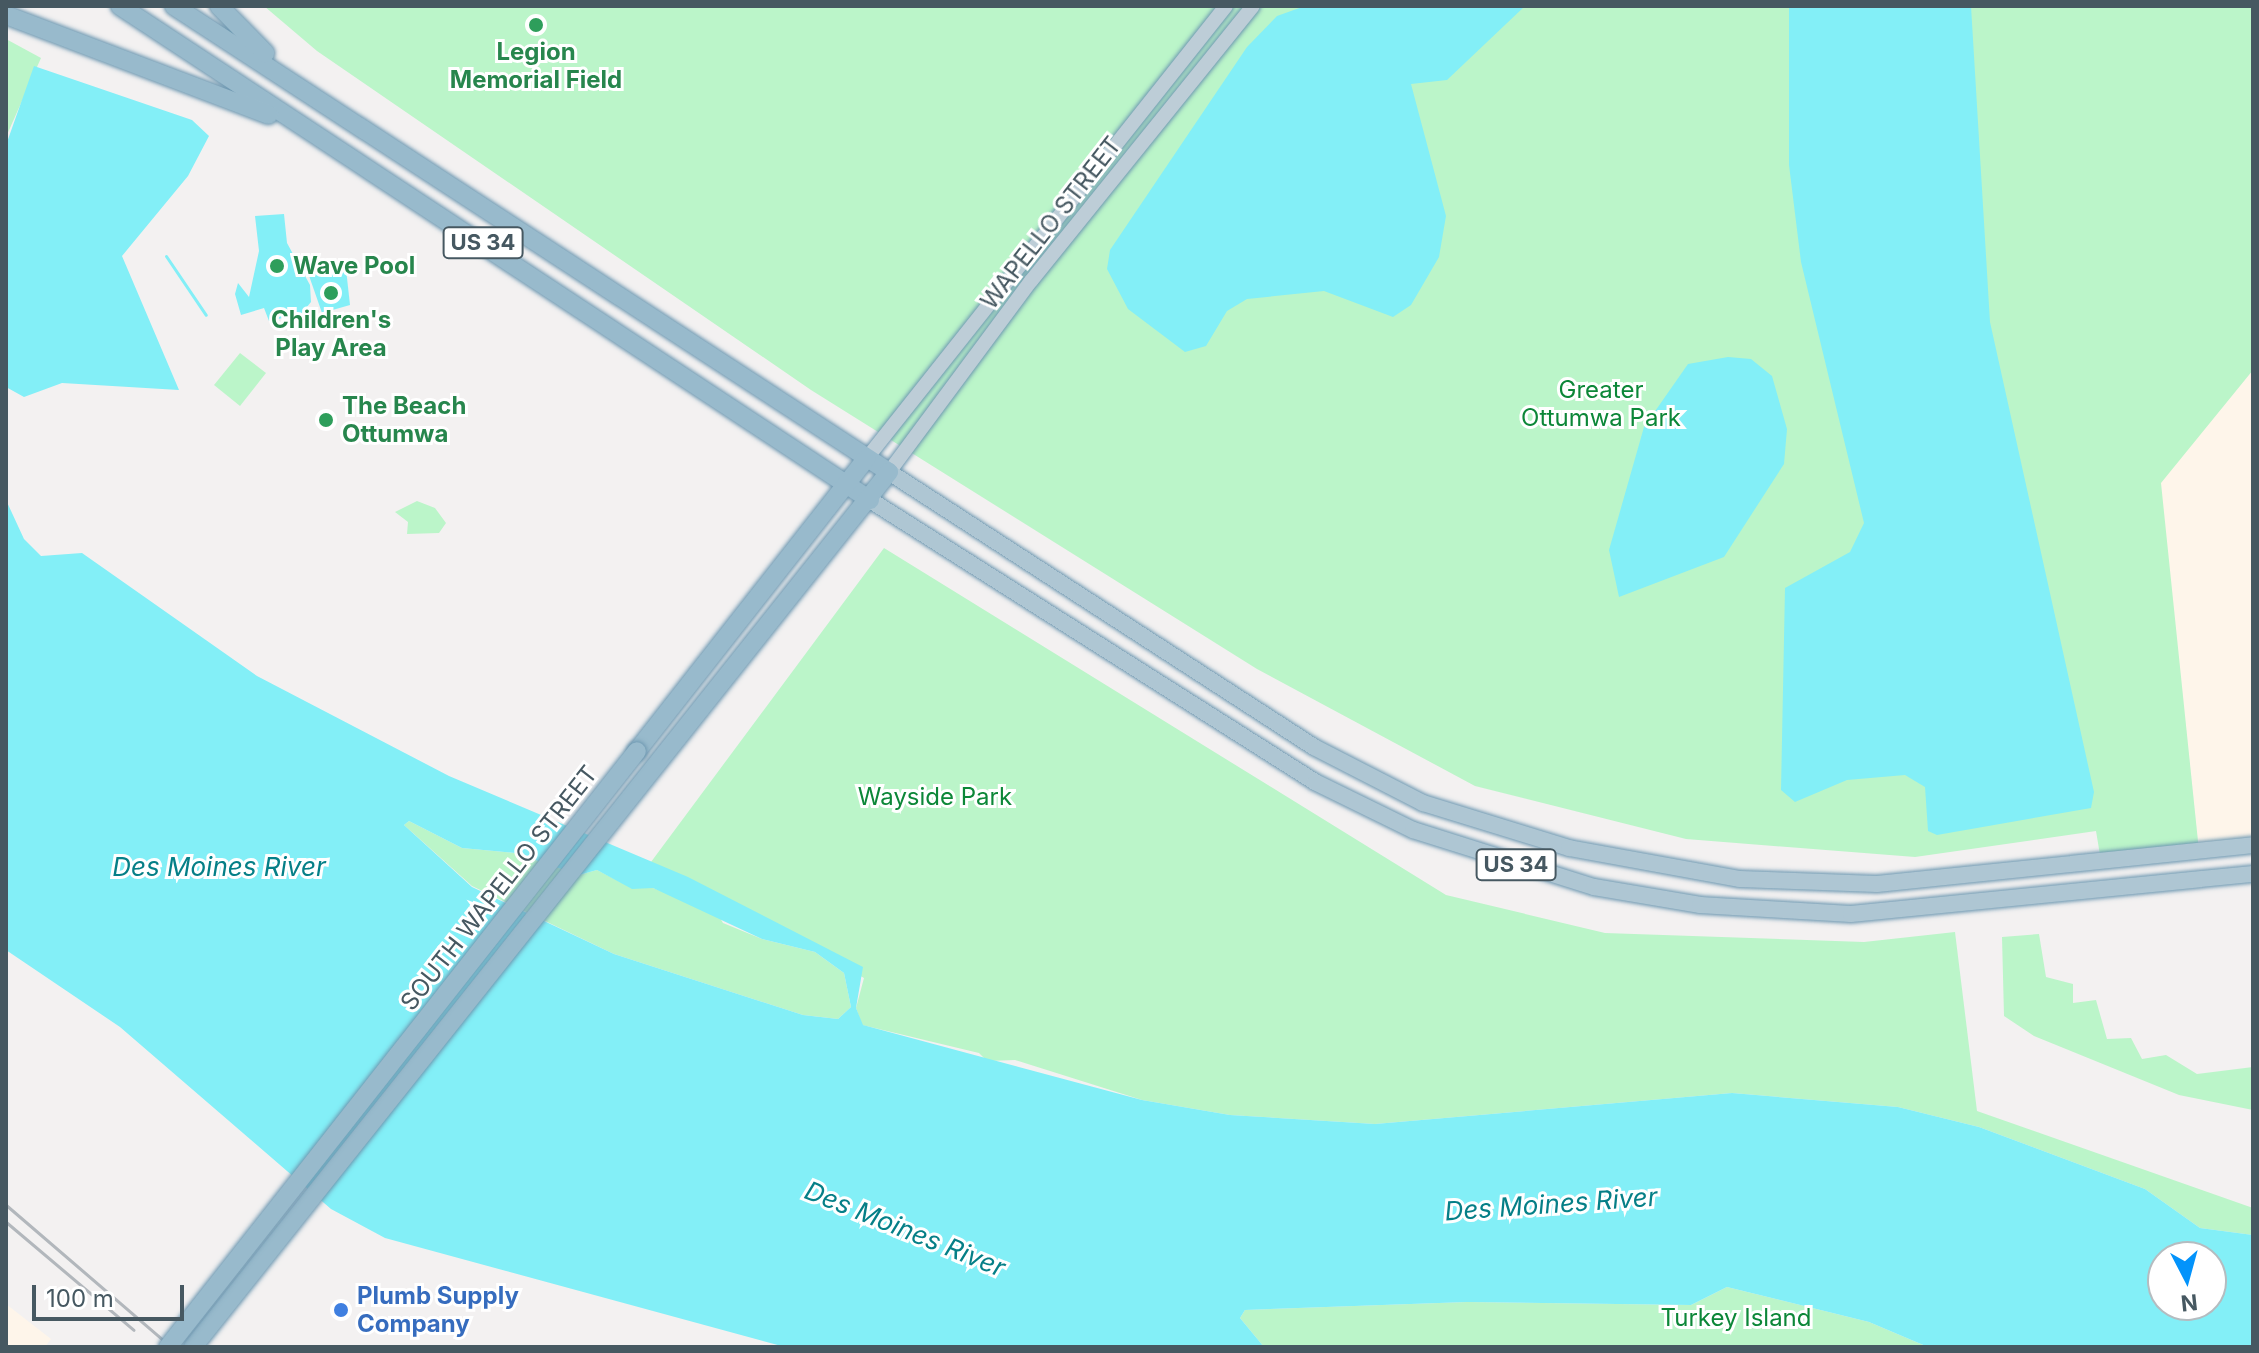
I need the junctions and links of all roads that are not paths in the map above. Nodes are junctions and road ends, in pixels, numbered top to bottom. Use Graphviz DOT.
graph roads {
  1 [pos="120,6"];
  2 [pos="174,6"];
  3 [pos="219,6"];
  4 [pos="1226,6"];
  5 [pos="1253,6"];
  6 [pos="6,15"];
  7 [pos="345,117"];
  8 [pos="322,138"];
  9 [pos="867,458"];
  10 [pos="889,472"];
  11 [pos="845,484"];
  12 [pos="870,500"];
  13 [pos="2253,845"];
  14 [pos="2253,874"];
  15 [pos="168,1347"];
  16 [pos="193,1347"];
  1 -- 8 [label="highway, US 34"];
  2 -- 7 [label="highway, US 34"];
  3 -- 7 [label="highway"];
  4 -- 9 [label="main road, WAPELLO STREET"];
  5 -- 10 [label="main road, WAPELLO STREET"];
  6 -- 8 [label="highway"];
  7 -- 9 [label="highway, US 34"];
  8 -- 11 [label="highway, US 34"];
  9 -- 10 [label="highway, US 34"];
  9 -- 11 [label="highway, SOUTH WAPELLO STREET"];
  10 -- 12 [label="highway, SOUTH WAPELLO STREET"];
  10 -- 13 [label="main road, US 34"];
  11 -- 12 [label="highway, US 34"];
  11 -- 15 [label="highway, SOUTH WAPELLO STREET, bridge"];
  12 -- 14 [label="main road, US 34"];
  12 -- 16 [label="highway, SOUTH WAPELLO STREET"];
}
